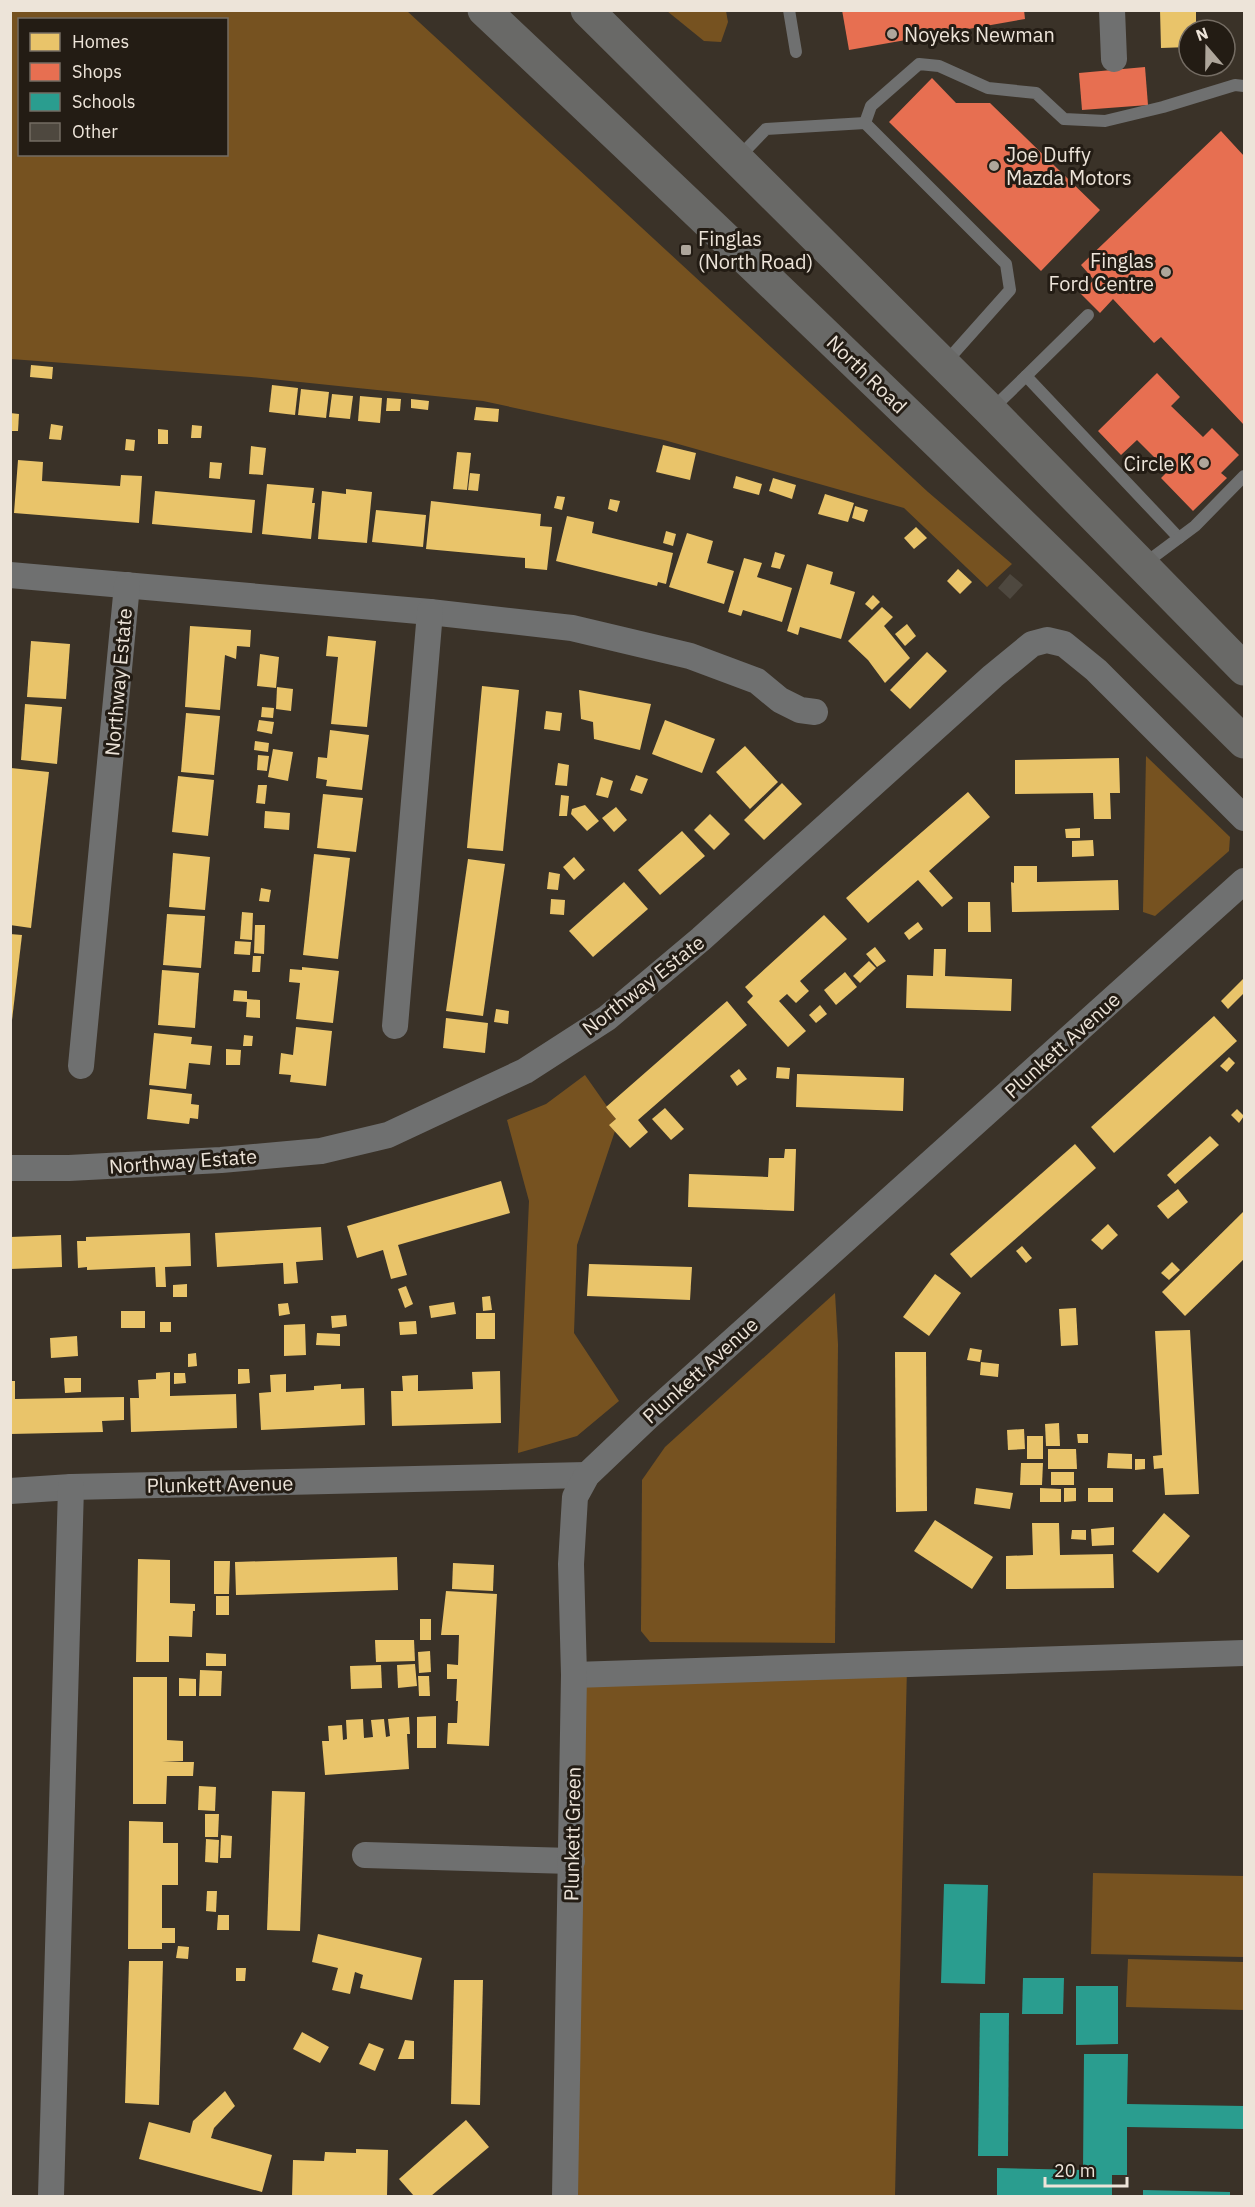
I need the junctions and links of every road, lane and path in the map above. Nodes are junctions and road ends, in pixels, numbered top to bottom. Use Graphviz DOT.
graph roads {
  1 [pos="484,10"];
  2 [pos="587,10"];
  3 [pos="789,10"];
  4 [pos="1112,10"];
  5 [pos="796,52"];
  6 [pos="1114,59"];
  7 [pos="1245,86"];
  8 [pos="865,123"];
  9 [pos="737,159"];
  10 [pos="1088,315"];
  11 [pos="944,364"];
  12 [pos="1026,376"];
  13 [pos="991,411"];
  14 [pos="1245,476"];
  15 [pos="1179,538"];
  16 [pos="1144,565"];
  17 [pos="10,575"];
  18 [pos="127,585"];
  19 [pos="430,612"];
  20 [pos="1241,659"];
  21 [pos="815,712"];
  22 [pos="1245,742"];
  23 [pos="1245,818"];
  24 [pos="1245,881"];
  25 [pos="395,1026"];
  26 [pos="81,1066"];
  27 [pos="10,1168"];
  28 [pos="587,1475"];
  29 [pos="71,1487"];
  30 [pos="10,1491"];
  31 [pos="1245,1653"];
  32 [pos="574,1675"];
  33 [pos="365,1855"];
  34 [pos="572,1861"];
  35 [pos="51,2196"];
  36 [pos="565,2196"];
  1 -- 22 [label="main road, North Road"];
  2 -- 9 [label="main road"];
  3 -- 5 [label="lane"];
  4 -- 6 [label="street"];
  7 -- 8 [label="lane"];
  8 -- 9 [label="lane"];
  8 -- 11 [label="lane"];
  9 -- 11 [label="main road"];
  10 -- 12 [label="lane"];
  11 -- 13 [label="main road"];
  12 -- 13 [label="lane"];
  12 -- 15 [label="lane"];
  13 -- 16 [label="main road"];
  14 -- 15 [label="lane"];
  15 -- 16 [label="lane"];
  16 -- 20 [label="main road"];
  17 -- 18 [label="street, Northway Estate"];
  18 -- 19 [label="street, Northway Estate"];
  18 -- 26 [label="street, Northway Estate"];
  19 -- 21 [label="street, Northway Estate"];
  19 -- 25 [label="street"];
  23 -- 27 [label="street, Northway Estate"];
  24 -- 28 [label="street, Plunkett Avenue"];
  28 -- 29 [label="street, Plunkett Avenue"];
  28 -- 32 [label="street, Plunkett Green"];
  29 -- 30 [label="street, Plunkett Avenue"];
  29 -- 35 [label="street"];
  31 -- 32 [label="street"];
  32 -- 34 [label="street, Plunkett Green"];
  33 -- 34 [label="street"];
  34 -- 36 [label="street, Plunkett Green"];
}
